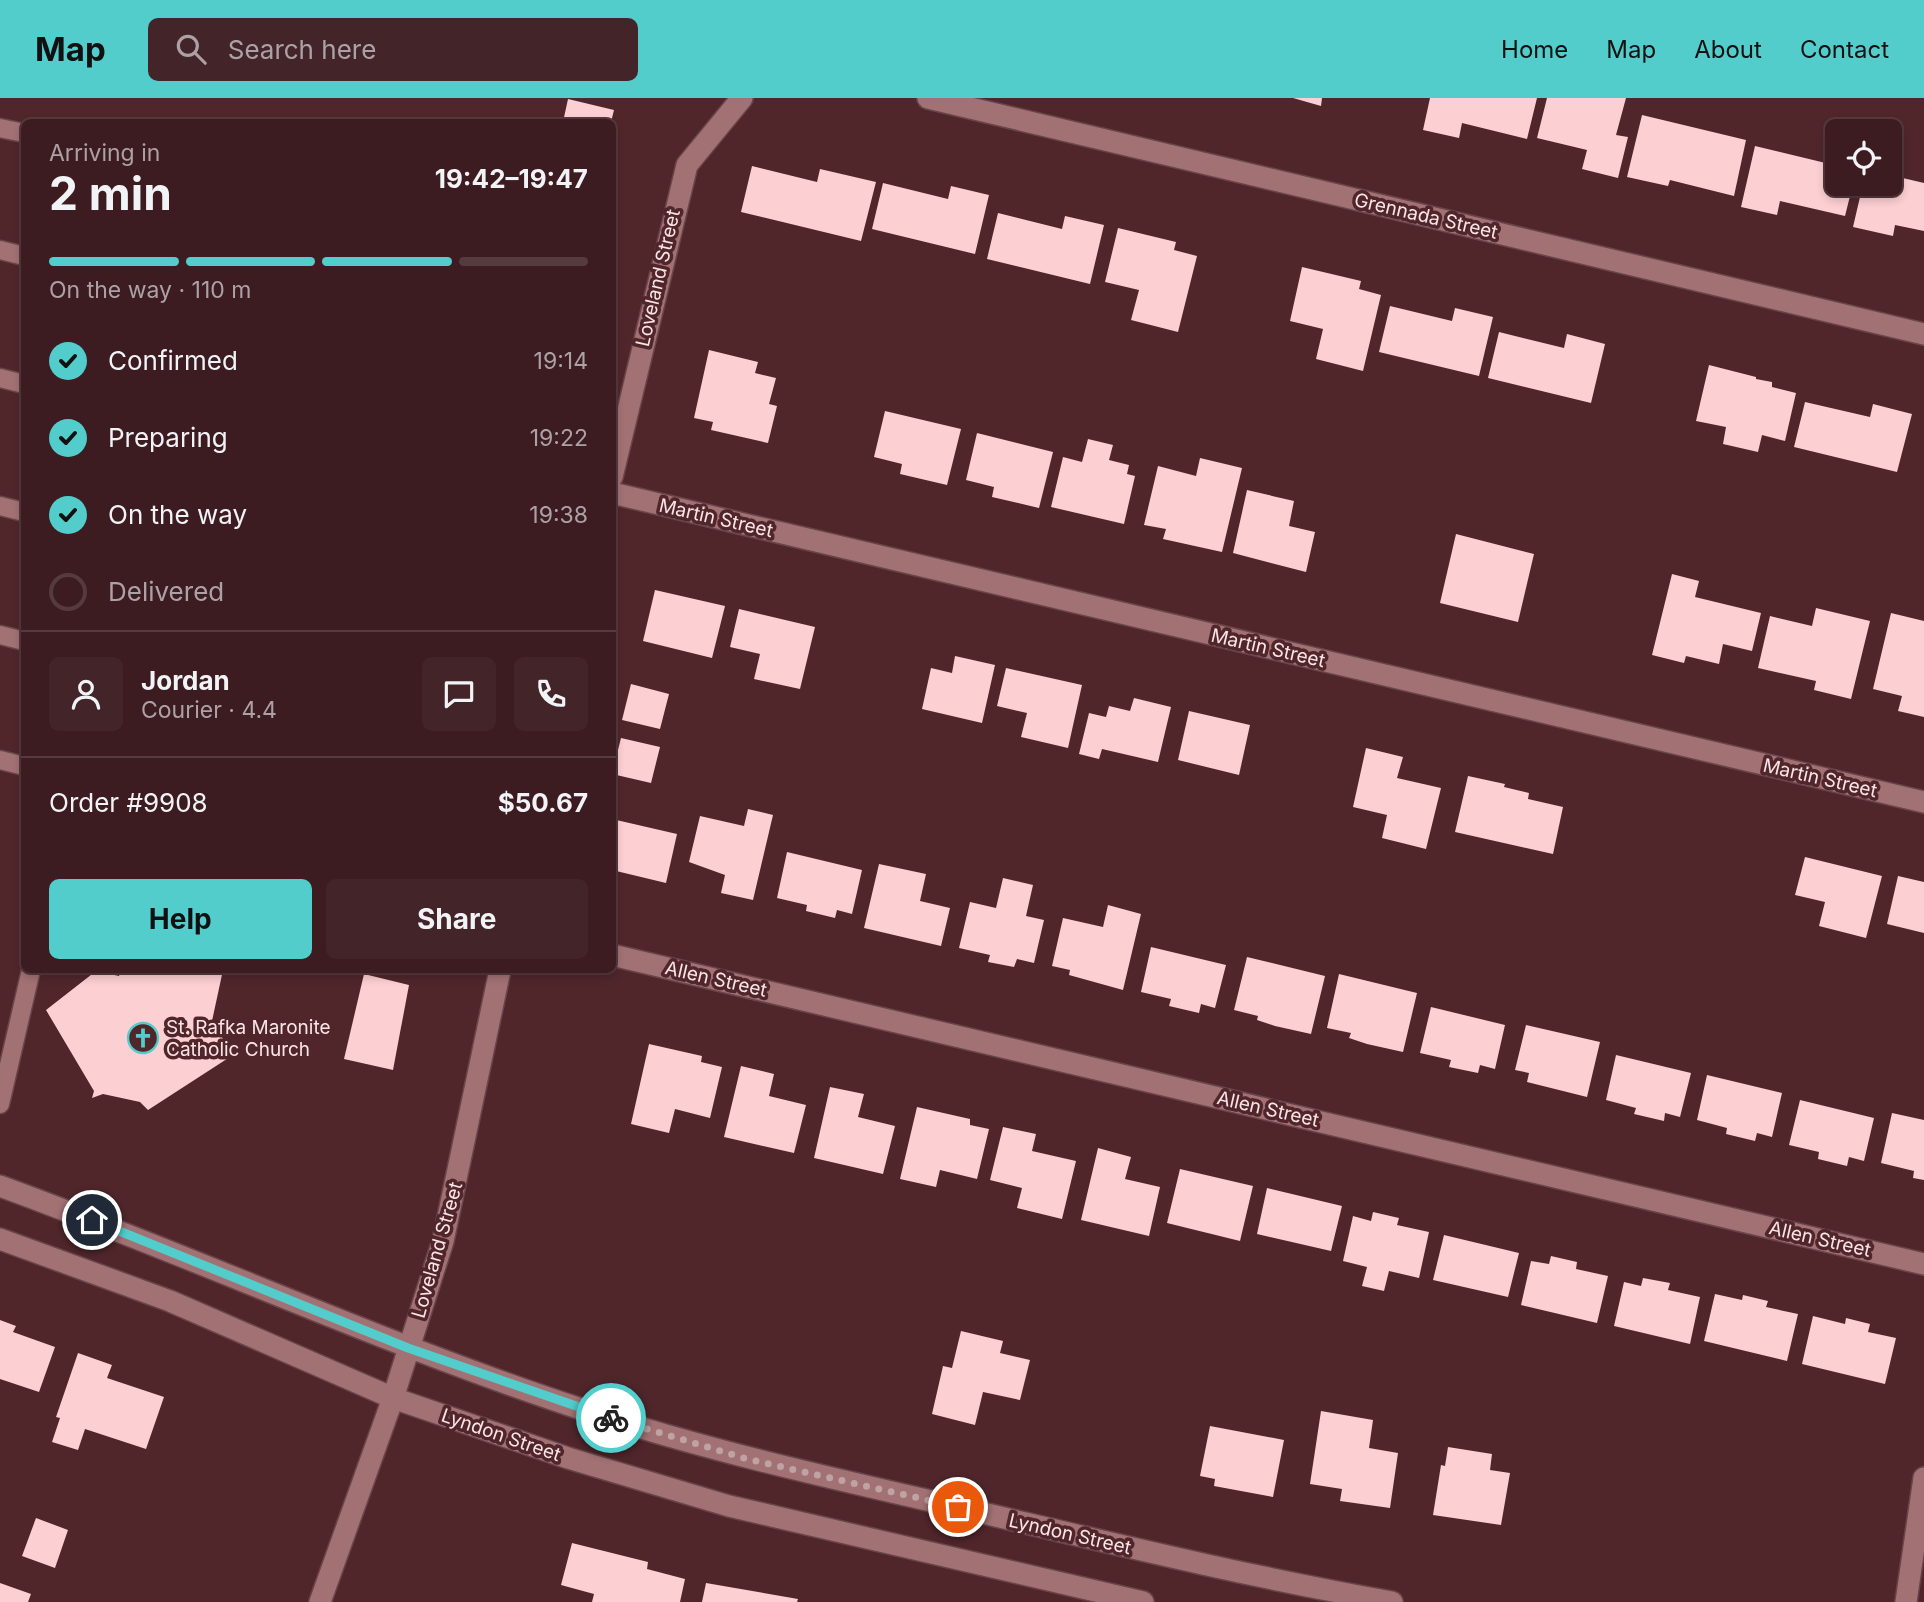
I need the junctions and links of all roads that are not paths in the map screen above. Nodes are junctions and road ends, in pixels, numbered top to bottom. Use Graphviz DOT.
graph roads {
  1 [pos="742,98"];
  2 [pos="928,98"];
  3 [pos="0,128"];
  4 [pos="21,132"];
  5 [pos="0,250"];
  6 [pos="21,255"];
  7 [pos="1924,334"];
  8 [pos="0,378"];
  9 [pos="21,383"];
  10 [pos="616,460"];
  11 [pos="616,495"];
  12 [pos="0,506"];
  13 [pos="21,511"];
  14 [pos="0,635"];
  15 [pos="21,640"];
  16 [pos="0,760"];
  17 [pos="21,765"];
  18 [pos="1924,802"];
  19 [pos="616,955"];
  20 [pos="30,973"];
  21 [pos="499,973"];
  22 [pos="0,1104"];
  23 [pos="0,1186"];
  24 [pos="0,1240"];
  25 [pos="1924,1264"];
  26 [pos="408,1348"];
  27 [pos="393,1398"];
  28 [pos="1924,1478"];
  29 [pos="320,1602"];
  30 [pos="1143,1602"];
  31 [pos="1392,1602"];
  32 [pos="1906,1602"];
  1 -- 10 [label="street, Loveland Street"];
  2 -- 7 [label="street, Grennada Street"];
  3 -- 4 [label="lane"];
  5 -- 6 [label="lane"];
  8 -- 9 [label="lane"];
  11 -- 18 [label="street, Martin Street"];
  12 -- 13 [label="lane"];
  14 -- 15 [label="lane"];
  16 -- 17 [label="lane"];
  19 -- 25 [label="street, Allen Street"];
  20 -- 22 [label="lane"];
  21 -- 26 [label="street, Loveland Street"];
  23 -- 26 [label="street, Lyndon Street"];
  24 -- 27 [label="street, Lyndon Street"];
  26 -- 27 [label="street, Loveland Street"];
  26 -- 31 [label="street, Lyndon Street"];
  27 -- 29 [label="street, Loveland Street"];
  27 -- 30 [label="street, Lyndon Street"];
  28 -- 32 [label="street"];
}
